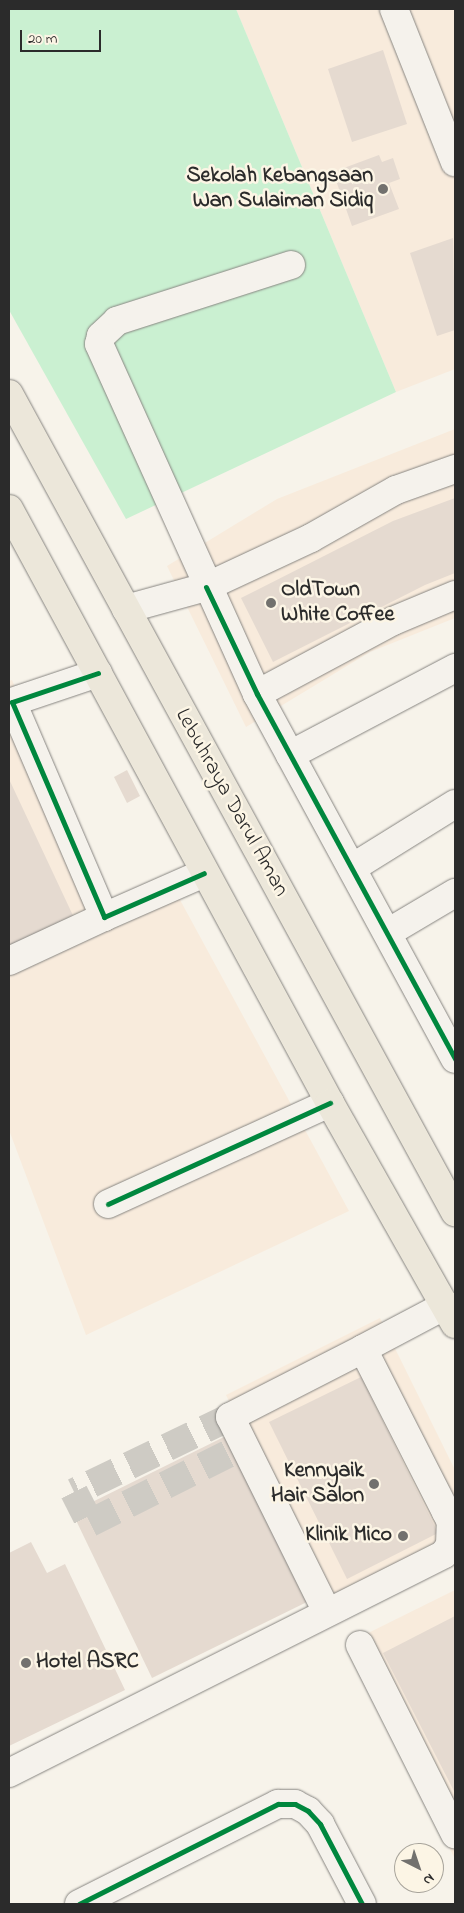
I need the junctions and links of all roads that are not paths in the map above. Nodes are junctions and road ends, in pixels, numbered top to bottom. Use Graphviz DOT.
graph roads {
  1 [pos="394,9"];
  2 [pos="455,162"];
  3 [pos="291,265"];
  4 [pos="9,394"];
  5 [pos="455,469"];
  6 [pos="9,509"];
  7 [pos="206,587"];
  8 [pos="455,595"];
  9 [pos="126,609"];
  10 [pos="455,668"];
  11 [pos="98,673"];
  12 [pos="257,694"];
  13 [pos="10,702"];
  14 [pos="290,755"];
  15 [pos="455,804"];
  16 [pos="352,868"];
  17 [pos="204,873"];
  18 [pos="455,893"];
  19 [pos="104,917"];
  20 [pos="389,932"];
  21 [pos="9,961"];
  22 [pos="452,1047"];
  23 [pos="330,1103"];
  24 [pos="108,1204"];
  25 [pos="455,1212"];
  26 [pos="450,1314"];
  27 [pos="363,1349"];
  28 [pos="453,1521"];
  29 [pos="327,1612"];
  30 [pos="360,1645"];
  31 [pos="9,1773"];
  32 [pos="455,1834"];
  33 [pos="80,1904"];
  34 [pos="362,1904"];
  1 -- 2 [label="street"];
  3 -- 7 [label="street"];
  4 -- 9 [label="main road, Lebuhraya Darul Aman"];
  5 -- 7 [label="street"];
  6 -- 11 [label="main road"];
  7 -- 9 [label="street"];
  7 -- 12 [label="street"];
  8 -- 12 [label="street"];
  9 -- 25 [label="main road, Lebuhraya Darul Aman"];
  10 -- 14 [label="street"];
  11 -- 13 [label="street"];
  11 -- 17 [label="main road"];
  12 -- 14 [label="street"];
  13 -- 19 [label="street"];
  14 -- 16 [label="street"];
  15 -- 16 [label="street"];
  16 -- 20 [label="street"];
  17 -- 19 [label="street"];
  17 -- 23 [label="main road"];
  18 -- 20 [label="street"];
  19 -- 21 [label="street"];
  20 -- 22 [label="street"];
  23 -- 24 [label="street"];
  23 -- 26 [label="main road"];
  26 -- 27 [label="street"];
  27 -- 28 [label="street"];
  27 -- 29 [label="street"];
  28 -- 29 [label="street"];
  29 -- 31 [label="street"];
  30 -- 32 [label="street"];
  33 -- 34 [label="street"];
}
